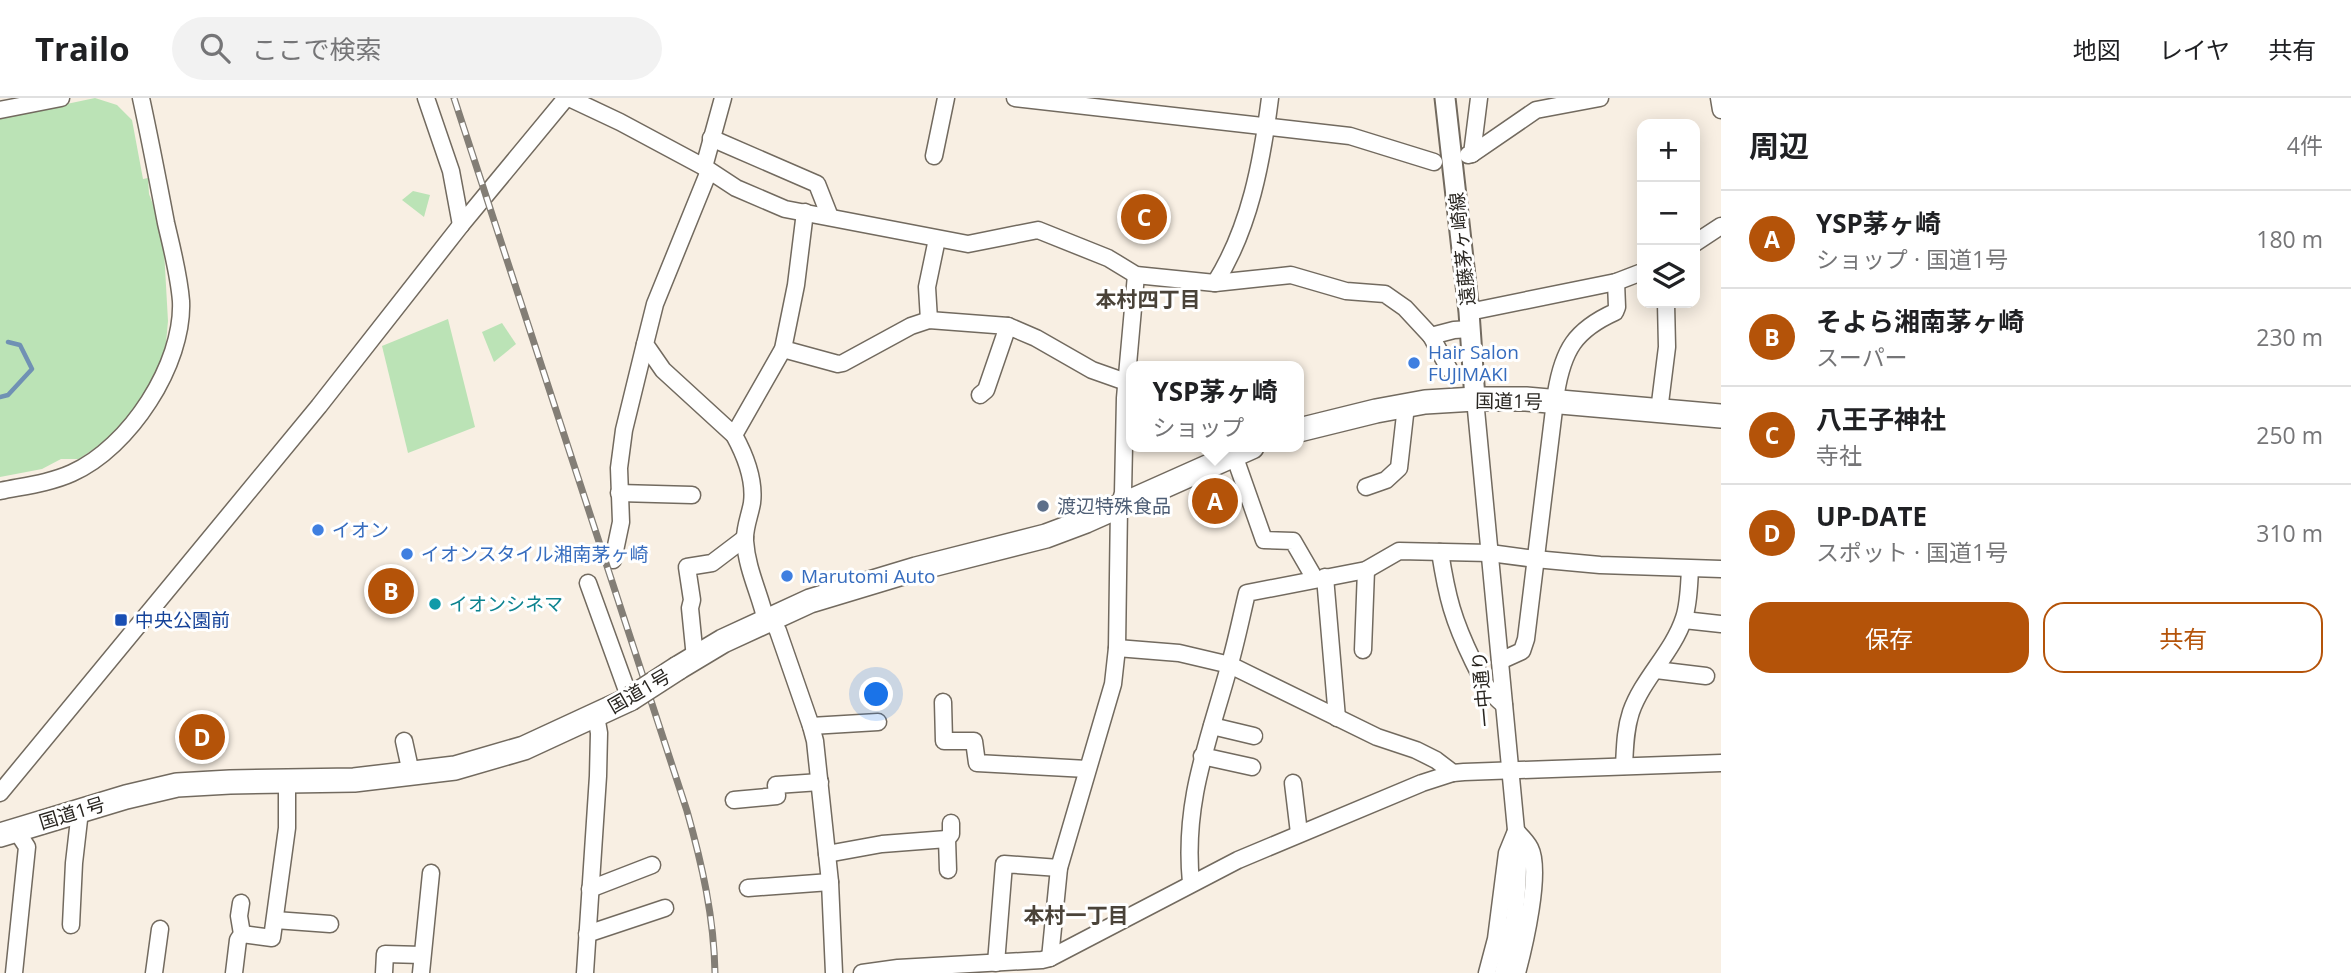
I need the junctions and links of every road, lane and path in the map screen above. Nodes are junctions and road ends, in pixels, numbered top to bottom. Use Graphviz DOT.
graph roads {
  1 [pos="61,98"];
  2 [pos="141,98"];
  3 [pos="426,98"];
  4 [pos="567,98"];
  5 [pos="723,98"];
  6 [pos="946,98"];
  7 [pos="1015,98"];
  8 [pos="1270,98"];
  9 [pos="1445,98"];
  10 [pos="1479,98"];
  11 [pos="1600,98"];
  12 [pos="1719,98"];
  13 [pos="1119,103"];
  14 [pos="0,110"];
  15 [pos="1721,110"];
  16 [pos="1265,125"];
  17 [pos="711,138"];
  18 [pos="934,156"];
  19 [pos="1434,162"];
  20 [pos="707,169"];
  21 [pos="805,212"];
  22 [pos="830,217"];
  23 [pos="461,225"];
  24 [pos="1721,226"];
  25 [pos="937,239"];
  26 [pos="1700,240"];
  27 [pos="1637,274"];
  28 [pos="1136,275"];
  29 [pos="1616,282"];
  30 [pos="1215,283"];
  31 [pos="1666,308"];
  32 [pos="929,320"];
  33 [pos="1470,320"];
  34 [pos="1008,326"];
  35 [pos="1431,336"];
  36 [pos="645,344"];
  37 [pos="783,349"];
  38 [pos="1128,361"];
  39 [pos="1449,369"];
  40 [pos="1126,382"];
  41 [pos="980,395"];
  42 [pos="1475,400"];
  43 [pos="1555,401"];
  44 [pos="1406,406"];
  45 [pos="1659,411"];
  46 [pos="1721,416"];
  47 [pos="1304,429"];
  48 [pos="734,435"];
  49 [pos="1241,452"];
  50 [pos="1243,452"];
  51 [pos="1366,487"];
  52 [pos="0,491"];
  53 [pos="619,493"];
  54 [pos="692,495"];
  55 [pos="1119,506"];
  56 [pos="745,538"];
  57 [pos="1440,552"];
  58 [pos="1490,553"];
  59 [pos="1535,559"];
  60 [pos="613,560"];
  61 [pos="1690,569"];
  62 [pos="1721,569"];
  63 [pos="1366,570"];
  64 [pos="1320,578"];
  65 [pos="588,583"];
  66 [pos="769,620"];
  67 [pos="1684,620"];
  68 [pos="1721,624"];
  69 [pos="1117,648"];
  70 [pos="1363,650"];
  71 [pos="1500,661"];
  72 [pos="687,663"];
  73 [pos="1230,665"];
  74 [pos="1656,670"];
  75 [pos="1706,676"];
  76 [pos="629,699"];
  77 [pos="943,702"];
  78 [pos="1504,705"];
  79 [pos="596,716"];
  80 [pos="1337,718"];
  81 [pos="878,722"];
  82 [pos="811,726"];
  83 [pos="1212,726"];
  84 [pos="1254,736"];
  85 [pos="404,741"];
  86 [pos="1202,755"];
  87 [pos="1721,763"];
  88 [pos="1624,766"];
  89 [pos="1252,767"];
  90 [pos="1087,769"];
  91 [pos="1511,770"];
  92 [pos="1452,773"];
  93 [pos="411,774"];
  94 [pos="287,781"];
  95 [pos="820,782"];
  96 [pos="1293,783"];
  97 [pos="0,793"];
  98 [pos="734,800"];
  99 [pos="80,811"];
  100 [pos="1516,831"];
  101 [pos="8,832"];
  102 [pos="1299,833"];
  103 [pos="827,854"];
  104 [pos="652,865"];
  105 [pos="1059,868"];
  106 [pos="948,870"];
  107 [pos="431,873"];
  108 [pos="830,882"];
  109 [pos="1191,883"];
  110 [pos="748,888"];
  111 [pos="590,889"];
  112 [pos="241,903"];
  113 [pos="665,908"];
  114 [pos="275,920"];
  115 [pos="330,924"];
  116 [pos="71,925"];
  117 [pos="160,929"];
  118 [pos="242,934"];
  119 [pos="587,934"];
  120 [pos="422,955"];
  121 [pos="1050,957"];
  122 [pos="996,963"];
  123 [pos="14,973"];
  124 [pos="155,973"];
  125 [pos="234,973"];
  126 [pos="384,973"];
  127 [pos="421,973"];
  128 [pos="585,973"];
  129 [pos="834,973"];
  130 [pos="862,973"];
  131 [pos="1487,973"];
  132 [pos="1503,973"];
  133 [pos="1517,973"];
  1 -- 14 [label="street"];
  2 -- 52 [label="street"];
  3 -- 23 [label="street"];
  4 -- 20 [label="street"];
  4 -- 23 [label="street"];
  5 -- 17 [label="street"];
  6 -- 18 [label="street"];
  7 -- 13 [label="street"];
  8 -- 16 [label="street"];
  9 -- 33 [label="main road, 遠藤茅ヶ崎線"];
  10 -- 11 [label="street"];
  12 -- 15 [label="street"];
  13 -- 16 [label="street"];
  16 -- 19 [label="street"];
  16 -- 30 [label="street"];
  17 -- 20 [label="street"];
  17 -- 22 [label="street"];
  20 -- 21 [label="street"];
  20 -- 36 [label="street"];
  21 -- 22 [label="street"];
  21 -- 37 [label="street"];
  22 -- 25 [label="street"];
  23 -- 97 [label="street"];
  24 -- 26 [label="street"];
  25 -- 28 [label="street"];
  25 -- 32 [label="street"];
  27 -- 29 [label="street"];
  28 -- 30 [label="street"];
  28 -- 38 [label="street"];
  29 -- 33 [label="street"];
  29 -- 43 [label="street"];
  30 -- 35 [label="street"];
  31 -- 45 [label="street"];
  32 -- 34 [label="street"];
  32 -- 37 [label="street"];
  33 -- 35 [label="street"];
  33 -- 42 [label="main road, 遠藤茅ヶ崎線"];
  34 -- 40 [label="street"];
  34 -- 41 [label="street"];
  35 -- 39 [label="street"];
  36 -- 48 [label="street"];
  36 -- 53 [label="street"];
  37 -- 48 [label="street"];
  40 -- 55 [label="street"];
  42 -- 43 [label="highway, 国道1号"];
  42 -- 44 [label="highway, 国道1号"];
  42 -- 58 [label="street, 一中通り"];
  43 -- 45 [label="highway, 国道1号"];
  43 -- 59 [label="street"];
  44 -- 47 [label="highway, 国道1号"];
  44 -- 51 [label="street"];
  45 -- 46 [label="highway, 国道1号"];
  48 -- 56 [label="street"];
  49 -- 55 [label="highway, 国道1号"];
  50 -- 64 [label="street"];
  53 -- 54 [label="street"];
  53 -- 60 [label="street"];
  55 -- 66 [label="highway, 国道1号"];
  55 -- 69 [label="street"];
  56 -- 66 [label="street"];
  56 -- 72 [label="street"];
  57 -- 58 [label="street"];
  57 -- 63 [label="street"];
  57 -- 78 [label="street"];
  58 -- 59 [label="street"];
  58 -- 71 [label="street, 一中通り"];
  59 -- 61 [label="street"];
  59 -- 71 [label="street"];
  61 -- 62 [label="street"];
  61 -- 67 [label="street"];
  63 -- 64 [label="street"];
  63 -- 70 [label="street"];
  64 -- 73 [label="street"];
  64 -- 80 [label="street"];
  65 -- 76 [label="street"];
  66 -- 72 [label="highway, 国道1号"];
  66 -- 82 [label="street"];
  67 -- 68 [label="street"];
  67 -- 74 [label="street"];
  69 -- 73 [label="street"];
  69 -- 90 [label="street"];
  71 -- 78 [label="street, 一中通り"];
  72 -- 76 [label="highway, 国道1号, bridge"];
  73 -- 80 [label="street"];
  73 -- 83 [label="street"];
  74 -- 75 [label="street"];
  74 -- 88 [label="street"];
  76 -- 79 [label="highway, 国道1号"];
  77 -- 90 [label="street"];
  78 -- 91 [label="street, 一中通り"];
  79 -- 93 [label="highway, 国道1号"];
  79 -- 111 [label="street"];
  80 -- 92 [label="street"];
  81 -- 82 [label="street"];
  82 -- 95 [label="street"];
  83 -- 84 [label="street"];
  83 -- 86 [label="street"];
  85 -- 93 [label="street"];
  86 -- 89 [label="street"];
  86 -- 109 [label="street"];
  87 -- 88 [label="street"];
  88 -- 91 [label="street"];
  90 -- 105 [label="street"];
  91 -- 92 [label="street"];
  91 -- 100 [label="street, 一中通り"];
  92 -- 102 [label="street"];
  93 -- 94 [label="highway, 国道1号"];
  94 -- 99 [label="highway, 国道1号"];
  94 -- 114 [label="street"];
  95 -- 98 [label="street"];
  95 -- 103 [label="street"];
  96 -- 102 [label="street"];
  99 -- 101 [label="highway, 国道1号"];
  99 -- 116 [label="street"];
  100 -- 131 [label="street"];
  100 -- 132 [label="street, 一中通り"];
  100 -- 133 [label="street"];
  101 -- 123 [label="street"];
  102 -- 109 [label="street"];
  103 -- 106 [label="street"];
  103 -- 108 [label="street"];
  104 -- 111 [label="street"];
  105 -- 121 [label="street"];
  105 -- 122 [label="street"];
  107 -- 120 [label="street"];
  108 -- 110 [label="street"];
  108 -- 129 [label="street"];
  109 -- 121 [label="street"];
  111 -- 119 [label="street"];
  112 -- 118 [label="street"];
  113 -- 119 [label="street"];
  114 -- 115 [label="street"];
  114 -- 118 [label="street"];
  117 -- 124 [label="street"];
  118 -- 125 [label="street"];
  119 -- 128 [label="street"];
  120 -- 126 [label="street"];
  120 -- 127 [label="street"];
  121 -- 122 [label="street"];
  122 -- 130 [label="street"];
}
